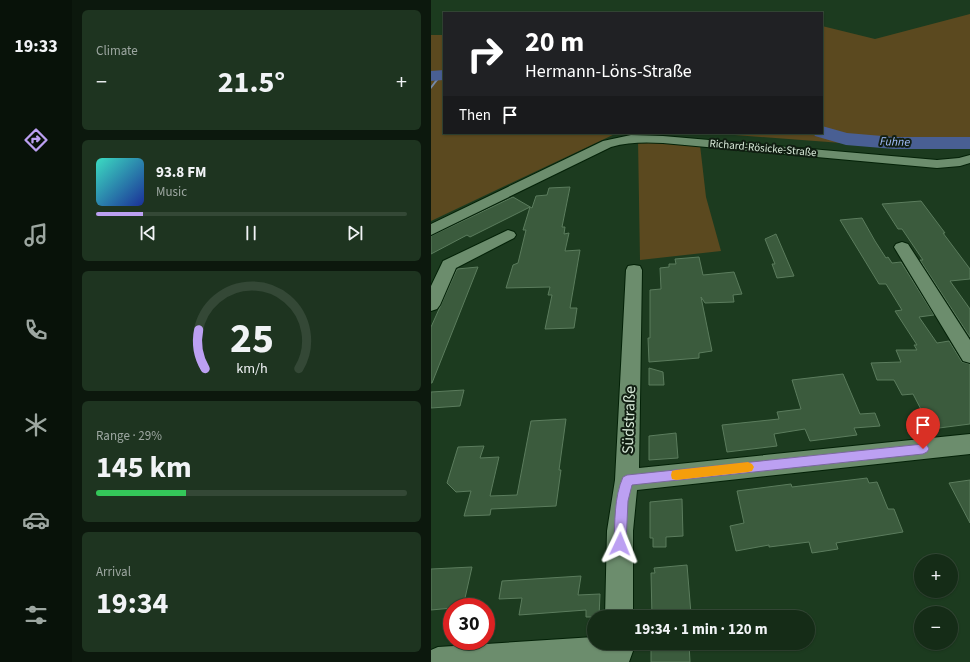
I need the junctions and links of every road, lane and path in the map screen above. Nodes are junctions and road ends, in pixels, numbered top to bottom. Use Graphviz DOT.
graph roads {
  1 [pos="970,159"];
  2 [pos="431,230"];
  3 [pos="508,234"];
  4 [pos="902,247"];
  5 [pos="634,270"];
  6 [pos="431,305"];
  7 [pos="970,356"];
  8 [pos="970,444"];
  9 [pos="627,480"];
  10 [pos="619,610"];
  11 [pos="618,652"];
  12 [pos="438,662"];
  1 -- 2 [label="street, Richard-Rösicke-Straße"];
  3 -- 6 [label="street"];
  4 -- 7 [label="street"];
  5 -- 9 [label="street, Südstraße"];
  8 -- 9 [label="street"];
  9 -- 10 [label="street, Südstraße"];
  11 -- 12 [label="street"];
}
